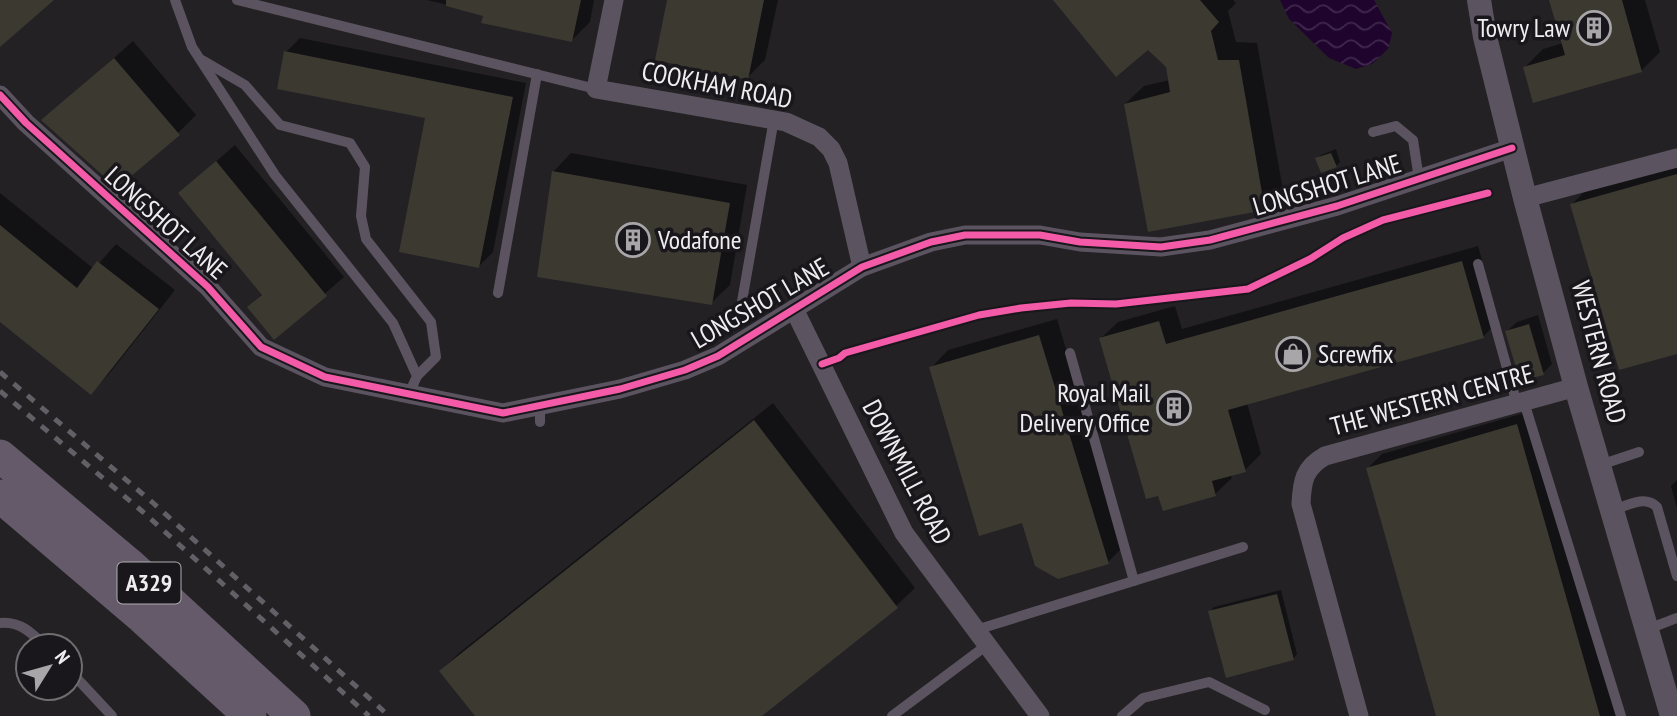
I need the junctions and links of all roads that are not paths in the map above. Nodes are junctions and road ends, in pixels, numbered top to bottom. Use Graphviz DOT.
graph roads {
  1 [pos="175,0"];
  2 [pos="237,0"];
  3 [pos="614,0"];
  4 [pos="1479,0"];
  5 [pos="199,58"];
  6 [pos="537,74"];
  7 [pos="596,89"];
  8 [pos="0,95"];
  9 [pos="775,119"];
  10 [pos="1373,132"];
  11 [pos="1512,148"];
  12 [pos="1677,158"];
  13 [pos="1419,179"];
  14 [pos="1525,198"];
  15 [pos="1478,264"];
  16 [pos="862,267"];
  17 [pos="498,293"];
  18 [pos="741,307"];
  19 [pos="794,309"];
  20 [pos="1070,353"];
  21 [pos="417,376"];
  22 [pos="1576,387"];
  23 [pos="409,395"];
  24 [pos="1521,403"];
  25 [pos="1639,452"];
  26 [pos="0,456"];
  27 [pos="1599,465"];
  28 [pos="0,496"];
  29 [pos="1612,511"];
  30 [pos="1243,547"];
  31 [pos="1677,576"];
  32 [pos="1134,581"];
  33 [pos="1677,618"];
  34 [pos="0,623"];
  35 [pos="1646,630"];
  36 [pos="30,632"];
  37 [pos="981,638"];
  38 [pos="84,686"];
  39 [pos="1265,710"];
  40 [pos="112,716"];
  41 [pos="250,716"];
  42 [pos="294,716"];
  43 [pos="892,716"];
  44 [pos="1040,716"];
  45 [pos="1122,716"];
  46 [pos="1359,716"];
  47 [pos="1621,716"];
  48 [pos="1672,716"];
  1 -- 5 [label="lane"];
  2 -- 6 [label="lane"];
  3 -- 7 [label="street"];
  4 -- 11 [label="street, WESTERN ROAD"];
  5 -- 21 [label="lane"];
  5 -- 21 [label="lane"];
  6 -- 7 [label="lane"];
  6 -- 17 [label="lane"];
  7 -- 9 [label="street, COOKHAM ROAD"];
  8 -- 23 [label="street, LONGSHOT LANE"];
  9 -- 16 [label="street, COOKHAM ROAD"];
  9 -- 18 [label="lane"];
  10 -- 13 [label="lane"];
  11 -- 13 [label="street, LONGSHOT LANE"];
  11 -- 14 [label="street, WESTERN ROAD"];
  12 -- 14 [label="street"];
  13 -- 16 [label="street, LONGSHOT LANE"];
  14 -- 22 [label="street, WESTERN ROAD"];
  15 -- 24 [label="lane"];
  16 -- 19 [label="street, LONGSHOT LANE"];
  19 -- 23 [label="street, LONGSHOT LANE"];
  19 -- 37 [label="street, DOWNMILL ROAD"];
  20 -- 32 [label="lane"];
  21 -- 23 [label="lane"];
  22 -- 24 [label="street, THE WESTERN CENTRE"];
  22 -- 27 [label="street, WESTERN ROAD"];
  24 -- 46 [label="street, THE WESTERN CENTRE"];
  24 -- 47 [label="lane"];
  25 -- 27 [label="lane"];
  26 -- 42 [label="highway, A329"];
  27 -- 29 [label="street, WESTERN ROAD"];
  28 -- 41 [label="highway, A329"];
  29 -- 31 [label="lane"];
  29 -- 35 [label="street, WESTERN ROAD"];
  30 -- 32 [label="lane"];
  32 -- 37 [label="lane"];
  33 -- 35 [label="lane"];
  34 -- 36 [label="lane"];
  35 -- 48 [label="street, WESTERN ROAD"];
  37 -- 43 [label="lane"];
  37 -- 44 [label="street, DOWNMILL ROAD"];
  38 -- 40 [label="lane"];
  39 -- 45 [label="lane"];
}
